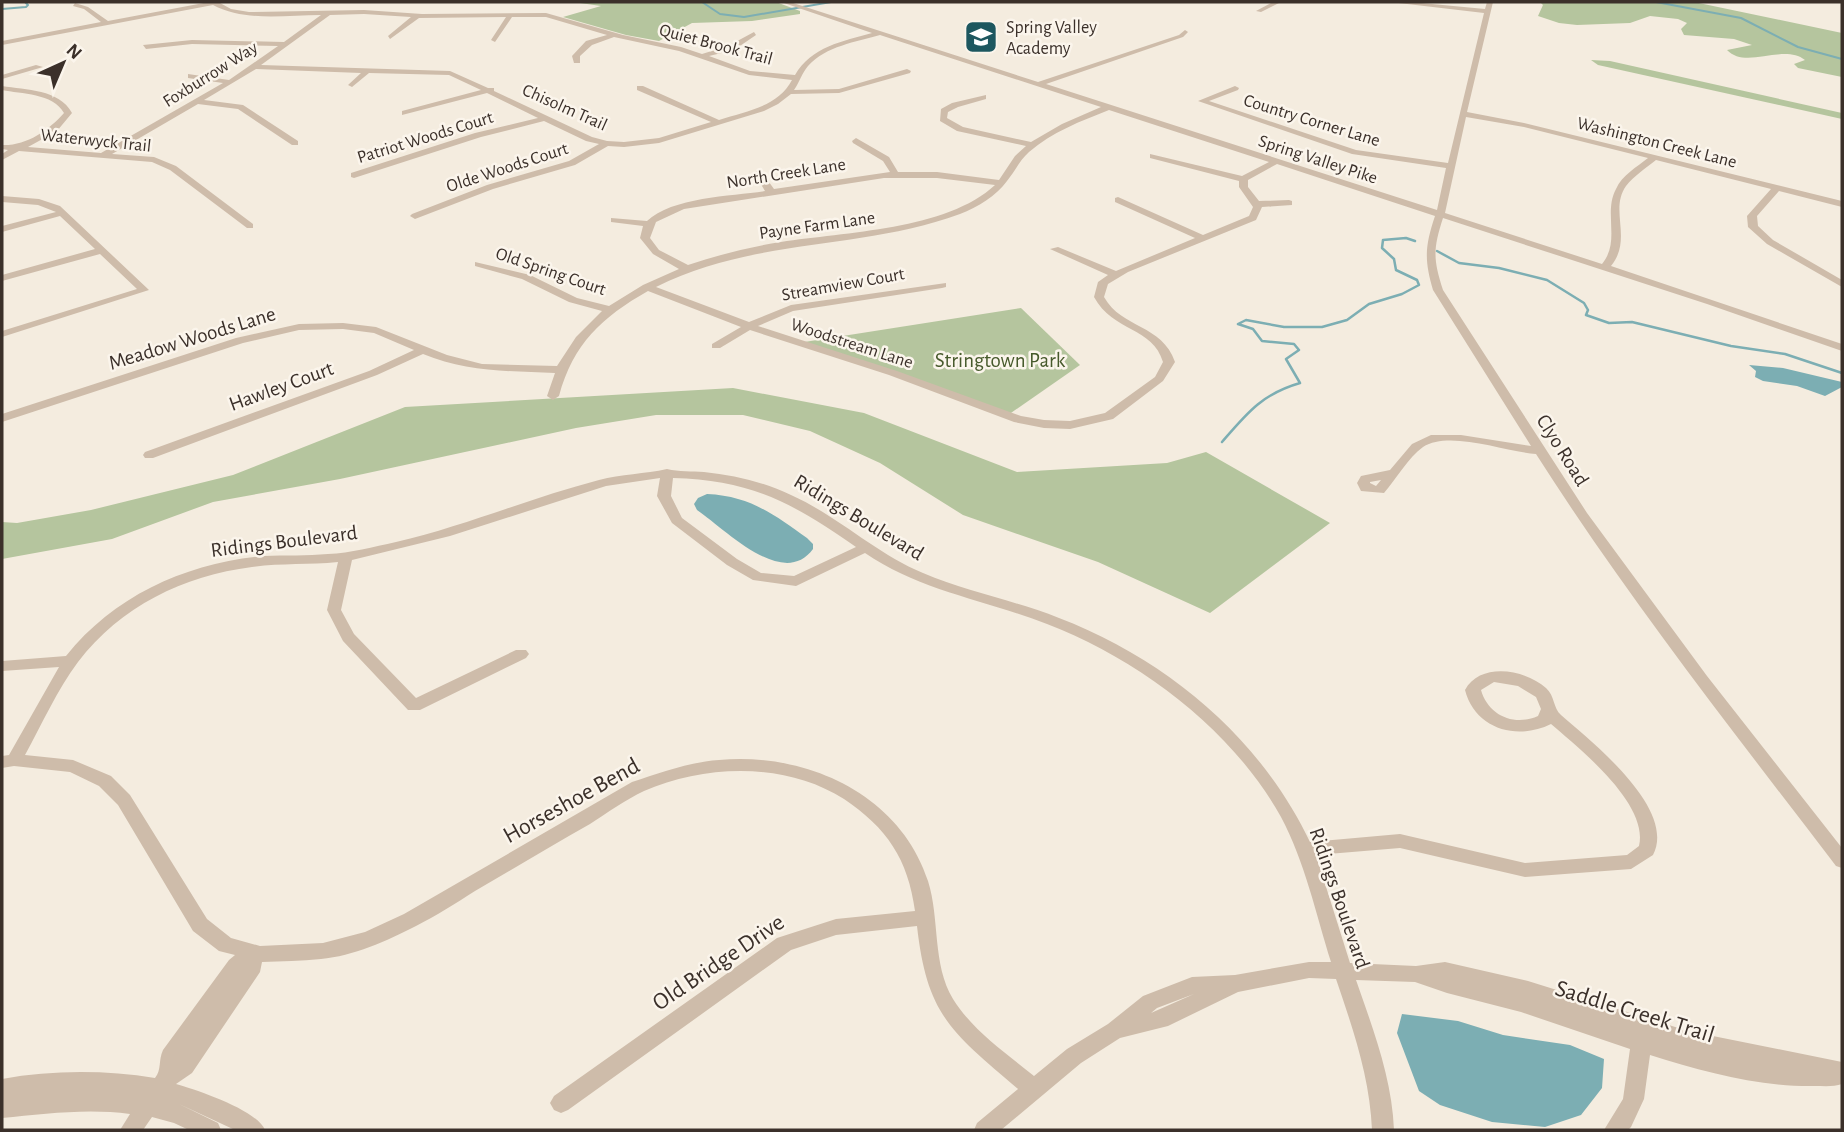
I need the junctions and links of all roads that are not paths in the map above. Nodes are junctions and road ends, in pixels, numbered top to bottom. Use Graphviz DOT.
graph roads {
  1 [pos="216,2"];
  2 [pos="783,2"];
  3 [pos="1278,2"];
  4 [pos="1394,2"];
  5 [pos="75,5"];
  6 [pos="1489,6"];
  7 [pos="1259,11"];
  8 [pos="328,13"];
  9 [pos="511,14"];
  10 [pos="417,16"];
  11 [pos="107,23"];
  12 [pos="1185,32"];
  13 [pos="880,33"];
  14 [pos="2,34"];
  15 [pos="754,34"];
  16 [pos="613,35"];
  17 [pos="390,37"];
  18 [pos="495,40"];
  19 [pos="11,41"];
  20 [pos="2,43"];
  21 [pos="285,44"];
  22 [pos="146,47"];
  23 [pos="702,56"];
  24 [pos="577,61"];
  25 [pos="39,67"];
  26 [pos="253,67"];
  27 [pos="368,70"];
  28 [pos="907,71"];
  29 [pos="191,76"];
  30 [pos="2,77"];
  31 [pos="798,79"];
  32 [pos="231,82"];
  33 [pos="1039,84"];
  34 [pos="352,85"];
  35 [pos="2,88"];
  36 [pos="640,88"];
  37 [pos="1235,88"];
  38 [pos="491,90"];
  39 [pos="790,92"];
  40 [pos="983,97"];
  41 [pos="196,102"];
  42 [pos="1109,107"];
  43 [pos="405,113"];
  44 [pos="1462,114"];
  45 [pos="546,118"];
  46 [pos="718,122"];
  47 [pos="856,141"];
  48 [pos="295,143"];
  49 [pos="606,143"];
  50 [pos="1032,145"];
  51 [pos="2,147"];
  52 [pos="19,148"];
  53 [pos="104,155"];
  54 [pos="1153,156"];
  55 [pos="2,157"];
  56 [pos="1655,157"];
  57 [pos="1275,162"];
  58 [pos="1451,166"];
  59 [pos="758,173"];
  60 [pos="895,174"];
  61 [pos="354,175"];
  62 [pos="1243,179"];
  63 [pos="1002,183"];
  64 [pos="1777,188"];
  65 [pos="771,192"];
  66 [pos="2,199"];
  67 [pos="1118,200"];
  68 [pos="1289,203"];
  69 [pos="1256,204"];
  70 [pos="1842,204"];
  71 [pos="62,213"];
  72 [pos="1440,215"];
  73 [pos="415,216"];
  74 [pos="614,220"];
  75 [pos="649,224"];
  76 [pos="250,226"];
  77 [pos="2,229"];
  78 [pos="1203,238"];
  79 [pos="1055,249"];
  80 [pos="102,250"];
  81 [pos="479,264"];
  82 [pos="1604,268"];
  83 [pos="687,269"];
  84 [pos="1115,274"];
  85 [pos="2,278"];
  86 [pos="1842,284"];
  87 [pos="942,285"];
  88 [pos="647,287"];
  89 [pos="610,310"];
  90 [pos="751,327"];
  91 [pos="2,334"];
  92 [pos="716,346"];
  93 [pos="1842,348"];
  94 [pos="424,349"];
  95 [pos="560,370"];
  96 [pos="553,396"];
  97 [pos="2,418"];
  98 [pos="1540,450"];
  99 [pos="149,455"];
  100 [pos="667,473"];
  101 [pos="1394,473"];
  102 [pos="865,548"];
  103 [pos="346,556"];
  104 [pos="521,654"];
  105 [pos="71,661"];
  106 [pos="2,666"];
  107 [pos="1549,713"];
  108 [pos="8,761"];
  109 [pos="1305,849"];
  110 [pos="1842,861"];
  111 [pos="925,918"];
  112 [pos="256,954"];
  113 [pos="1343,971"];
  114 [pos="1416,974"];
  115 [pos="1641,1043"];
  116 [pos="1842,1074"];
  117 [pos="165,1081"];
  118 [pos="2,1089"];
  119 [pos="1034,1090"];
  120 [pos="561,1103"];
  121 [pos="146,1106"];
  122 [pos="2,1108"];
  123 [pos="1387,1129"];
  124 [pos="131,1130"];
  125 [pos="210,1130"];
  126 [pos="254,1130"];
  127 [pos="985,1130"];
  128 [pos="1615,1130"];
  1 -- 8 [label="street, Quiet Brook Trail"];
  1 -- 11 [label="street"];
  2 -- 13 [label="street, Spring Valley Pike"];
  3 -- 7 [label="street"];
  4 -- 6 [label="street"];
  5 -- 11 [label="street"];
  6 -- 44 [label="street, Clyo Road"];
  8 -- 10 [label="street, Quiet Brook Trail"];
  8 -- 21 [label="street, Foxburrow Way"];
  9 -- 10 [label="street, Quiet Brook Trail"];
  9 -- 16 [label="street, Quiet Brook Trail"];
  9 -- 18 [label="street"];
  10 -- 17 [label="street"];
  11 -- 19 [label="street"];
  12 -- 33 [label="street"];
  13 -- 31 [label="street, Chisolm Trail"];
  13 -- 33 [label="street, Spring Valley Pike"];
  14 -- 19 [label="street"];
  15 -- 23 [label="street"];
  16 -- 23 [label="street, Quiet Brook Trail"];
  16 -- 24 [label="street"];
  19 -- 20 [label="street"];
  21 -- 22 [label="street"];
  21 -- 26 [label="street, Foxburrow Way"];
  23 -- 31 [label="street, Quiet Brook Trail"];
  25 -- 30 [label="street"];
  26 -- 27 [label="street, Chisolm Trail"];
  26 -- 32 [label="street, Foxburrow Way"];
  27 -- 34 [label="street"];
  27 -- 38 [label="street, Chisolm Trail"];
  28 -- 39 [label="street"];
  29 -- 32 [label="street"];
  31 -- 39 [label="street, Chisolm Trail"];
  32 -- 41 [label="street, Foxburrow Way"];
  33 -- 42 [label="street, Spring Valley Pike"];
  35 -- 52 [label="street"];
  36 -- 46 [label="street"];
  37 -- 58 [label="street, Country Corner Lane"];
  38 -- 43 [label="street"];
  38 -- 45 [label="street, Chisolm Trail"];
  39 -- 46 [label="street, Chisolm Trail"];
  40 -- 50 [label="street"];
  41 -- 48 [label="street"];
  41 -- 53 [label="street, Foxburrow Way"];
  42 -- 50 [label="street, Payne Farm Lane"];
  42 -- 57 [label="street, Spring Valley Pike"];
  44 -- 56 [label="street, Washington Creek Lane"];
  44 -- 58 [label="street, Clyo Road"];
  45 -- 49 [label="street, Chisolm Trail"];
  45 -- 61 [label="street, Patriot Woods Court"];
  46 -- 49 [label="street, Chisolm Trail"];
  47 -- 60 [label="street"];
  49 -- 73 [label="street, Olde Woods Court"];
  50 -- 63 [label="street, Payne Farm Lane"];
  51 -- 52 [label="street, Waterwyck Trail"];
  52 -- 53 [label="street, Waterwyck Trail"];
  52 -- 55 [label="street"];
  53 -- 76 [label="street, Waterwyck Trail"];
  54 -- 62 [label="street"];
  56 -- 64 [label="street, Washington Creek Lane"];
  56 -- 82 [label="street"];
  57 -- 62 [label="street"];
  57 -- 72 [label="street, Spring Valley Pike"];
  58 -- 72 [label="street, Clyo Road"];
  59 -- 65 [label="street"];
  60 -- 63 [label="street, North Creek Lane"];
  60 -- 65 [label="street, North Creek Lane"];
  62 -- 69 [label="street"];
  63 -- 83 [label="street, Payne Farm Lane"];
  64 -- 70 [label="street, Washington Creek Lane"];
  64 -- 86 [label="street"];
  65 -- 75 [label="street, North Creek Lane"];
  66 -- 71 [label="street"];
  67 -- 78 [label="street"];
  68 -- 69 [label="street"];
  69 -- 78 [label="street"];
  71 -- 77 [label="street"];
  71 -- 80 [label="street"];
  72 -- 82 [label="street, Spring Valley Pike"];
  72 -- 98 [label="street, Clyo Road"];
  74 -- 75 [label="street"];
  75 -- 83 [label="street"];
  78 -- 84 [label="street"];
  79 -- 84 [label="street"];
  80 -- 85 [label="street"];
  80 -- 91 [label="street"];
  81 -- 89 [label="street, Old Spring Court"];
  82 -- 93 [label="street, Spring Valley Pike"];
  83 -- 88 [label="street, Payne Farm Lane"];
  84 -- 90 [label="street, Woodstream Lane"];
  87 -- 90 [label="street, Streamview Court"];
  88 -- 89 [label="street, Payne Farm Lane"];
  88 -- 90 [label="street, Woodstream Lane"];
  89 -- 95 [label="street, Payne Farm Lane"];
  90 -- 92 [label="street, Streamview Court"];
  94 -- 95 [label="street, Meadow Woods Lane"];
  94 -- 97 [label="street, Meadow Woods Lane"];
  94 -- 99 [label="street, Hawley Court"];
  95 -- 96 [label="street, Payne Farm Lane"];
  98 -- 101 [label="street"];
  98 -- 110 [label="street, Clyo Road"];
  100 -- 102 [label="street, Ridings Boulevard"];
  100 -- 102 [label="street"];
  100 -- 103 [label="street, Ridings Boulevard"];
  102 -- 109 [label="street, Ridings Boulevard"];
  103 -- 104 [label="street"];
  103 -- 105 [label="street, Ridings Boulevard"];
  105 -- 106 [label="street"];
  105 -- 108 [label="street, Ridings Boulevard"];
  107 -- 107 [label="street"];
  107 -- 109 [label="street"];
  108 -- 112 [label="street, Horseshoe Bend"];
  109 -- 113 [label="street, Ridings Boulevard"];
  111 -- 112 [label="street, Horseshoe Bend"];
  111 -- 119 [label="street, Horseshoe Bend"];
  111 -- 120 [label="street, Old Bridge Drive"];
  112 -- 117 [label="street"];
  113 -- 114 [label="street, Saddle Creek Trail"];
  113 -- 119 [label="street, Saddle Creek Trail"];
  113 -- 123 [label="street, Ridings Boulevard"];
  114 -- 115 [label="street, Saddle Creek Trail"];
  114 -- 116 [label="street, Saddle Creek Trail"];
  115 -- 116 [label="street, Saddle Creek Trail"];
  115 -- 128 [label="street"];
  117 -- 118 [label="street"];
  117 -- 121 [label="street"];
  117 -- 126 [label="street"];
  119 -- 127 [label="street, Saddle Creek Trail"];
  121 -- 122 [label="street"];
  121 -- 124 [label="street"];
  121 -- 125 [label="street"];
}
